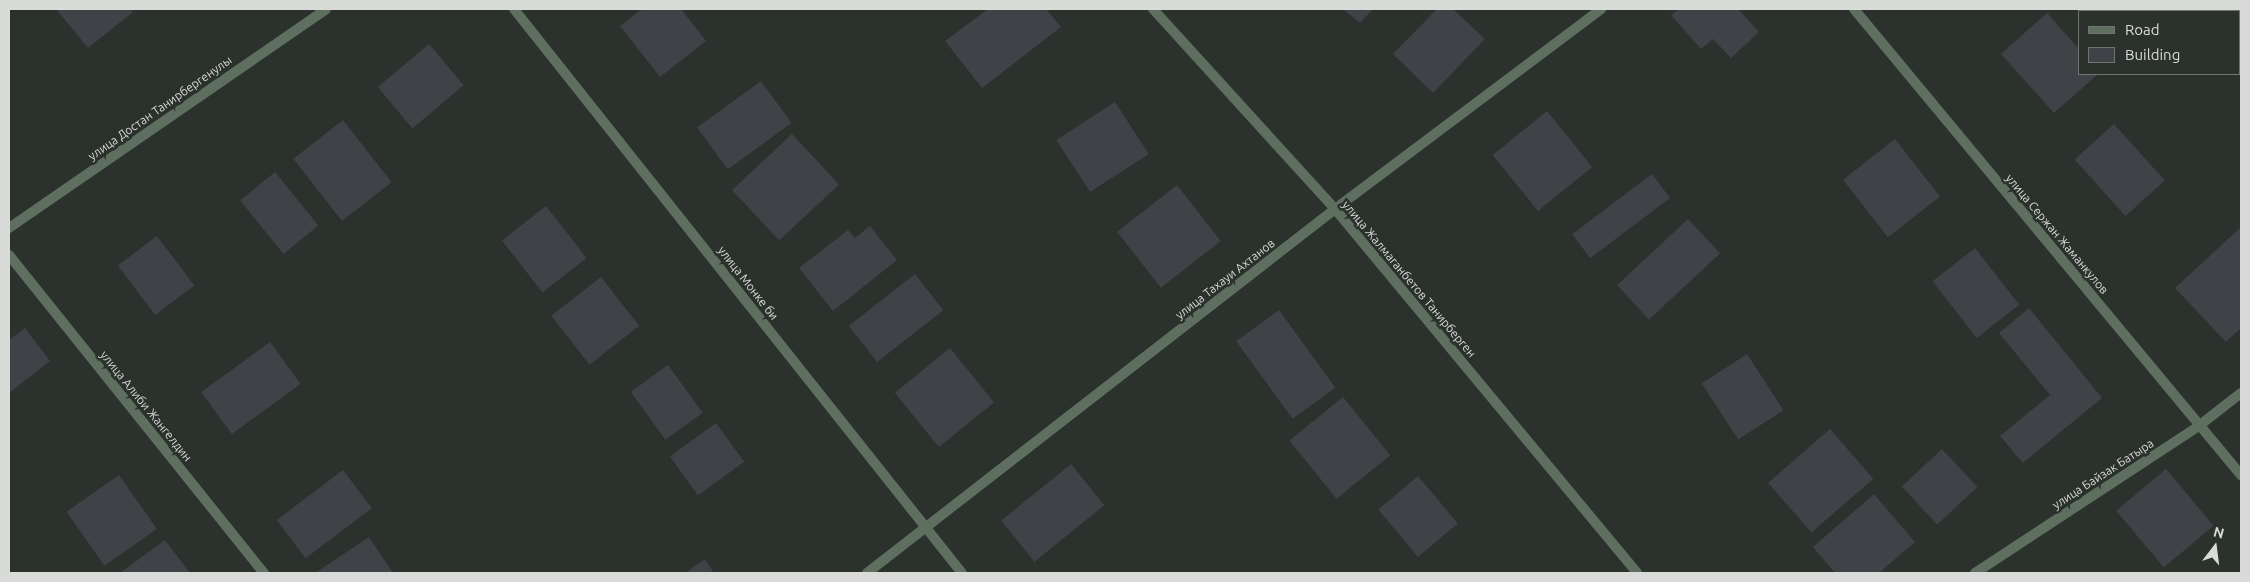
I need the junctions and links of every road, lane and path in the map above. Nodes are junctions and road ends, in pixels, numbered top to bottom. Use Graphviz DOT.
graph roads {
  1 [pos="326,9"];
  2 [pos="514,9"];
  3 [pos="1153,9"];
  4 [pos="1601,9"];
  5 [pos="1854,9"];
  6 [pos="1335,209"];
  7 [pos="9,228"];
  8 [pos="9,254"];
  9 [pos="2241,393"];
  10 [pos="2200,425"];
  11 [pos="2241,475"];
  12 [pos="925,527"];
  13 [pos="264,573"];
  14 [pos="867,573"];
  15 [pos="962,573"];
  16 [pos="1636,573"];
  17 [pos="1975,573"];
  1 -- 7 [label="street, улица Достан Танирбергенулы"];
  2 -- 12 [label="street, улица Монке би"];
  3 -- 6 [label="street, улица Жалмаганбетов Танирберген"];
  4 -- 6 [label="street, улица Тахауи Ахтанов"];
  5 -- 10 [label="street, улица Сержан Жаманкулов"];
  6 -- 12 [label="street, улица Тахауи Ахтанов"];
  6 -- 16 [label="street, улица Жалмаганбетов Танирберген"];
  8 -- 13 [label="street, улица Алиби Жангелдин"];
  9 -- 10 [label="street, улица Байзак Батыра"];
  10 -- 11 [label="street, улица Сержан Жаманкулов"];
  10 -- 17 [label="street, улица Байзак Батыра"];
  12 -- 14 [label="street, улица Тахауи Ахтанов"];
  12 -- 15 [label="street, улица Монке би"];
}
